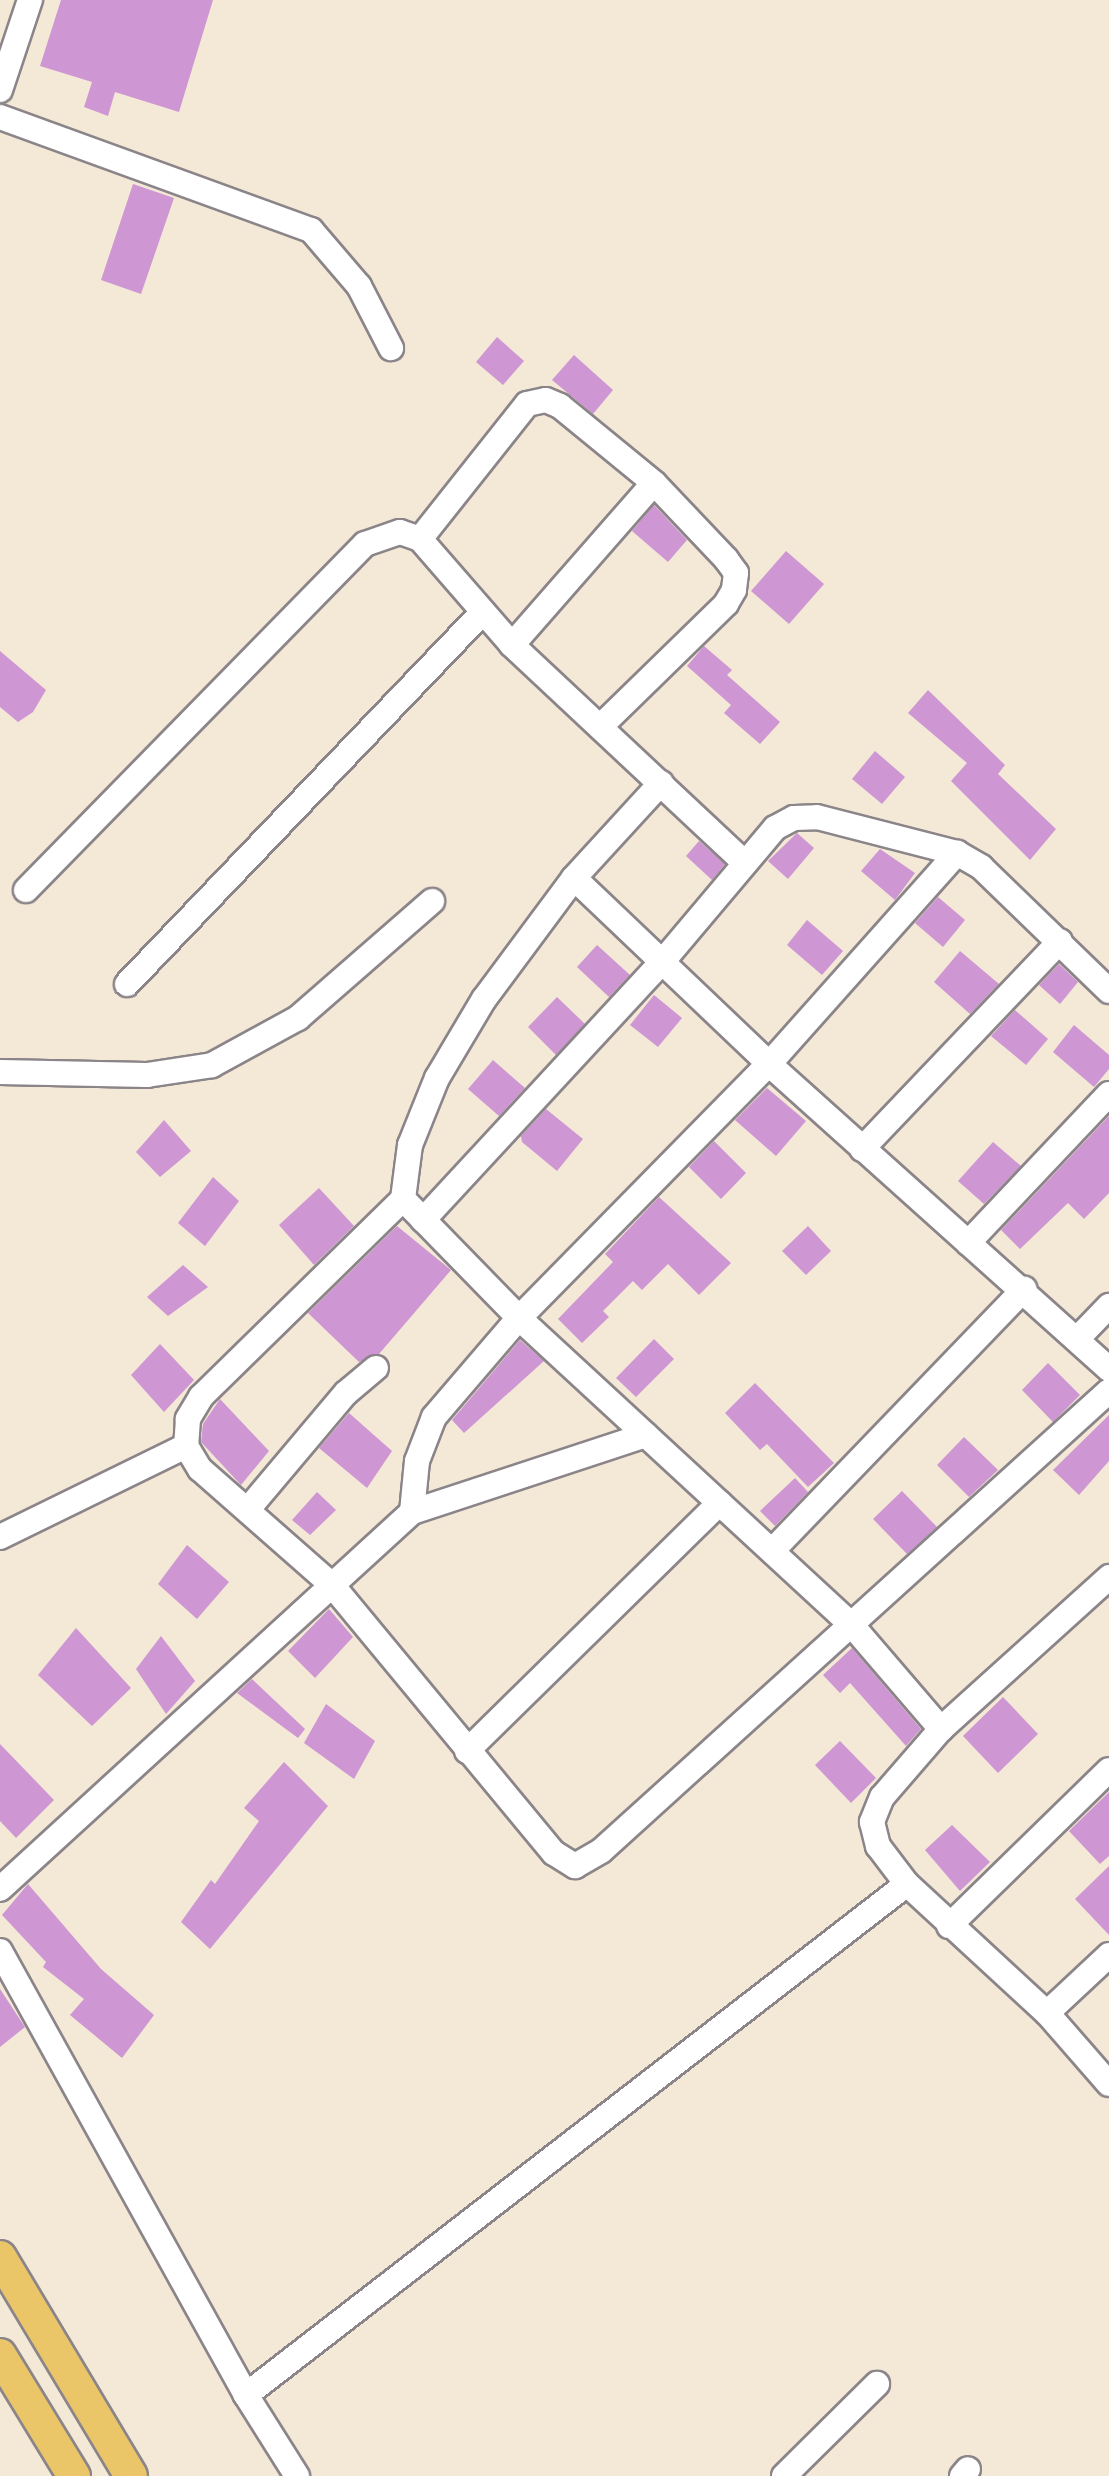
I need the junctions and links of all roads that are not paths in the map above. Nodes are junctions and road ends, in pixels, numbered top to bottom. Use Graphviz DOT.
graph roads {
  1 [pos="30,0"];
  2 [pos="0,90"];
  3 [pos="0,117"];
  4 [pos="391,348"];
  5 [pos="654,483"];
  6 [pos="420,539"];
  7 [pos="481,614"];
  8 [pos="512,645"];
  9 [pos="600,727"];
  10 [pos="661,783"];
  11 [pos="957,853"];
  12 [pos="745,863"];
  13 [pos="574,878"];
  14 [pos="26,890"];
  15 [pos="432,901"];
  16 [pos="1060,941"];
  17 [pos="663,961"];
  18 [pos="127,984"];
  19 [pos="1109,991"];
  20 [pos="769,1064"];
  21 [pos="0,1072"];
  22 [pos="1109,1094"];
  23 [pos="862,1149"];
  24 [pos="403,1199"];
  25 [pos="423,1220"];
  26 [pos="968,1243"];
  27 [pos="1024,1289"];
  28 [pos="1109,1306"];
  29 [pos="519,1318"];
  30 [pos="1078,1338"];
  31 [pos="376,1368"];
  32 [pos="1109,1369"];
  33 [pos="1109,1391"];
  34 [pos="646,1435"];
  35 [pos="186,1446"];
  36 [pos="719,1503"];
  37 [pos="249,1508"];
  38 [pos="412,1512"];
  39 [pos="0,1537"];
  40 [pos="772,1551"];
  41 [pos="1109,1577"];
  42 [pos="332,1585"];
  43 [pos="850,1623"];
  44 [pos="941,1729"];
  45 [pos="467,1751"];
  46 [pos="1109,1770"];
  47 [pos="907,1884"];
  48 [pos="0,1889"];
  49 [pos="949,1926"];
  50 [pos="0,1951"];
  51 [pos="1109,1955"];
  52 [pos="1047,2013"];
  53 [pos="1109,2084"];
  54 [pos="0,2257"];
  55 [pos="0,2355"];
  56 [pos="877,2384"];
  57 [pos="246,2395"];
  58 [pos="74,2476"];
  59 [pos="131,2476"];
  60 [pos="297,2476"];
  61 [pos="784,2476"];
  1 -- 2 [label="street"];
  3 -- 4 [label="street"];
  5 -- 6 [label="street"];
  5 -- 8 [label="street"];
  5 -- 9 [label="street"];
  6 -- 7 [label="street"];
  6 -- 14 [label="street"];
  7 -- 8 [label="street"];
  7 -- 18 [label="street"];
  8 -- 9 [label="street"];
  9 -- 10 [label="street"];
  10 -- 12 [label="street"];
  10 -- 13 [label="street"];
  11 -- 12 [label="street"];
  11 -- 16 [label="street"];
  11 -- 20 [label="street"];
  12 -- 17 [label="street"];
  13 -- 17 [label="street"];
  13 -- 24 [label="street"];
  15 -- 21 [label="street"];
  16 -- 19 [label="street"];
  16 -- 23 [label="street"];
  17 -- 20 [label="street"];
  17 -- 25 [label="street"];
  20 -- 23 [label="street"];
  20 -- 29 [label="street"];
  22 -- 26 [label="street"];
  23 -- 26 [label="street"];
  24 -- 25 [label="street"];
  24 -- 35 [label="street"];
  25 -- 29 [label="street"];
  26 -- 27 [label="street"];
  27 -- 30 [label="street"];
  27 -- 40 [label="street"];
  28 -- 30 [label="street"];
  29 -- 34 [label="street"];
  29 -- 38 [label="street"];
  30 -- 32 [label="street"];
  31 -- 37 [label="street"];
  33 -- 43 [label="street"];
  34 -- 36 [label="street"];
  34 -- 38 [label="street"];
  35 -- 37 [label="street"];
  35 -- 39 [label="street"];
  36 -- 40 [label="street"];
  36 -- 45 [label="street"];
  37 -- 42 [label="street"];
  38 -- 42 [label="street"];
  40 -- 43 [label="street"];
  41 -- 44 [label="street"];
  42 -- 45 [label="street"];
  42 -- 48 [label="street"];
  43 -- 44 [label="street"];
  43 -- 45 [label="street"];
  44 -- 47 [label="street"];
  46 -- 49 [label="street"];
  47 -- 49 [label="street"];
  47 -- 57 [label="street"];
  49 -- 52 [label="street"];
  50 -- 57 [label="street"];
  51 -- 52 [label="street"];
  52 -- 53 [label="street"];
  54 -- 59 [label="main road"];
  55 -- 58 [label="main road"];
  56 -- 61 [label="street"];
  57 -- 60 [label="street"];
}
